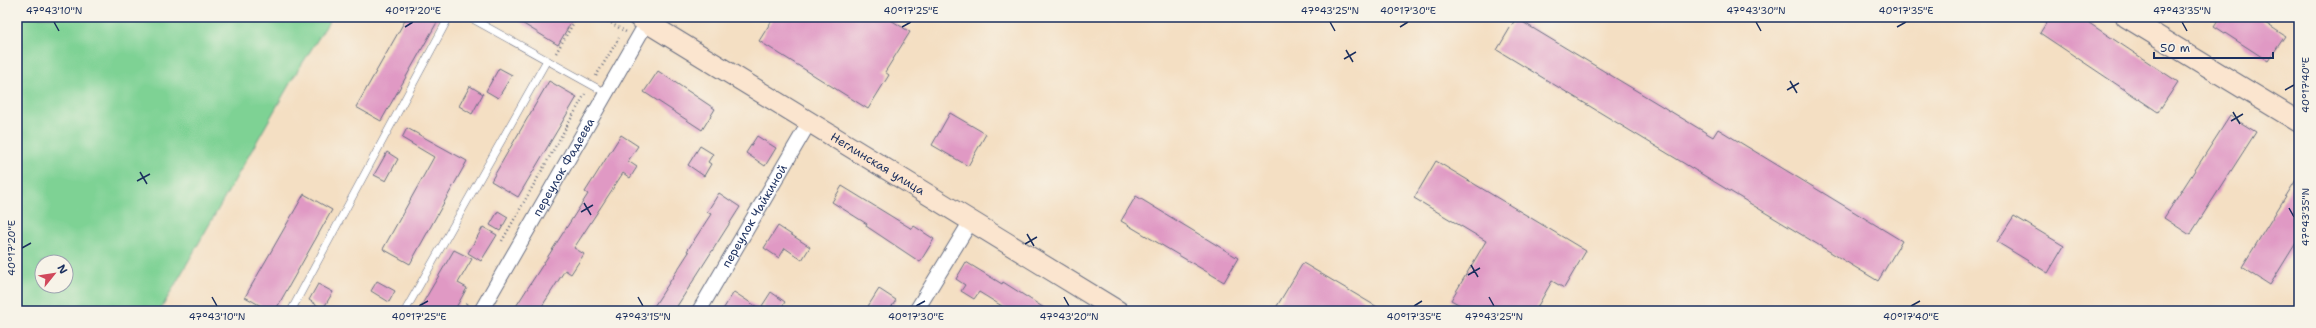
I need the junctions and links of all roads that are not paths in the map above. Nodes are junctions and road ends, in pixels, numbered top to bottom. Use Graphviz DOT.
graph roads {
  1 [pos="450,17"];
  2 [pos="469,17"];
  3 [pos="2126,17"];
  4 [pos="641,26"];
  5 [pos="549,61"];
  6 [pos="606,93"];
  7 [pos="810,121"];
  8 [pos="2299,122"];
  9 [pos="971,221"];
  10 [pos="291,311"];
  11 [pos="405,311"];
  12 [pos="481,311"];
  13 [pos="699,311"];
  14 [pos="916,311"];
  15 [pos="1118,311"];
  1 -- 10 [label="lane"];
  2 -- 5 [label="lane"];
  3 -- 8 [label="street"];
  4 -- 6 [label="street, переулок Фадеева"];
  4 -- 7 [label="street, Неглинская улица"];
  5 -- 6 [label="lane"];
  5 -- 11 [label="lane"];
  6 -- 12 [label="street, переулок Фадеева"];
  7 -- 9 [label="street, Неглинская улица"];
  7 -- 13 [label="street, переулок Чайкиной"];
  9 -- 14 [label="street"];
  9 -- 15 [label="street, Неглинская улица"];
}
